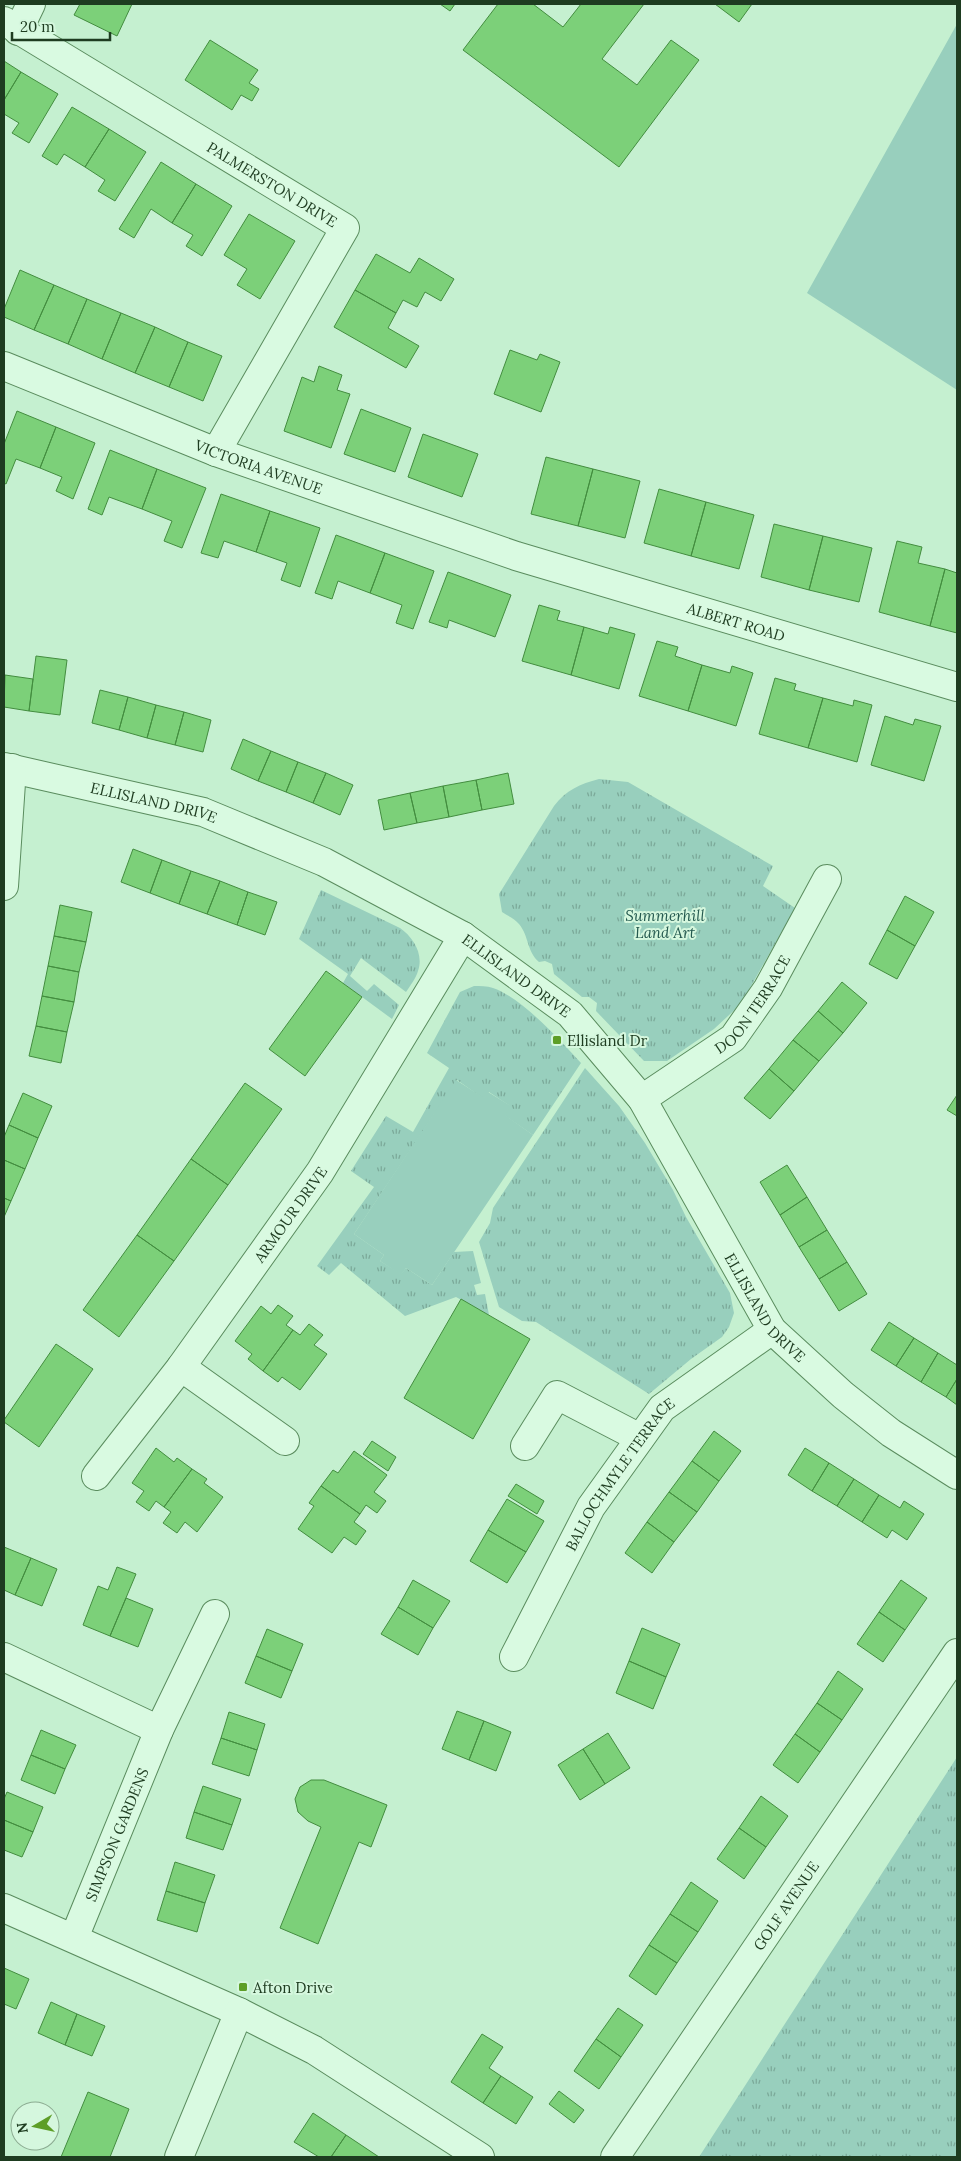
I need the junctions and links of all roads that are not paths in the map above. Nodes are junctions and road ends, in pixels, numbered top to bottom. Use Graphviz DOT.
graph roads {
  1 [pos="32,4"];
  2 [pos="11,26"];
  3 [pos="4,366"];
  4 [pos="216,452"];
  5 [pos="516,556"];
  6 [pos="957,687"];
  7 [pos="8,767"];
  8 [pos="827,879"];
  9 [pos="4,886"];
  10 [pos="463,936"];
  11 [pos="642,1099"];
  12 [pos="772,1330"];
  13 [pos="181,1367"];
  14 [pos="640,1438"];
  15 [pos="285,1441"];
  16 [pos="525,1446"];
  17 [pos="957,1475"];
  18 [pos="96,1476"];
  19 [pos="215,1614"];
  20 [pos="957,1653"];
  21 [pos="4,1657"];
  22 [pos="514,1657"];
  23 [pos="159,1730"];
  24 [pos="4,1908"];
  25 [pos="74,1938"];
  26 [pos="239,2012"];
  27 [pos="179,2157"];
  28 [pos="480,2157"];
  29 [pos="615,2157"];
  1 -- 2 [label="street"];
  2 -- 4 [label="street, PALMERSTON DRIVE"];
  3 -- 4 [label="street, VICTORIA AVENUE"];
  4 -- 5 [label="street, VICTORIA AVENUE"];
  5 -- 6 [label="street, ALBERT ROAD"];
  7 -- 9 [label="street"];
  7 -- 10 [label="street, ELLISLAND DRIVE"];
  8 -- 11 [label="street, DOON TERRACE"];
  10 -- 11 [label="street, ELLISLAND DRIVE"];
  10 -- 13 [label="street, ARMOUR DRIVE"];
  11 -- 12 [label="street, ELLISLAND DRIVE"];
  12 -- 14 [label="street, BALLOCHMYLE TERRACE"];
  12 -- 17 [label="street, ELLISLAND DRIVE"];
  13 -- 15 [label="street"];
  13 -- 18 [label="street, ARMOUR DRIVE"];
  14 -- 16 [label="street"];
  14 -- 22 [label="street, BALLOCHMYLE TERRACE"];
  19 -- 23 [label="street, SIMPSON GARDENS"];
  20 -- 29 [label="street, GOLF AVENUE"];
  21 -- 23 [label="street"];
  23 -- 25 [label="street, SIMPSON GARDENS"];
  24 -- 25 [label="street"];
  25 -- 26 [label="street"];
  26 -- 27 [label="street"];
  26 -- 28 [label="street"];
}
